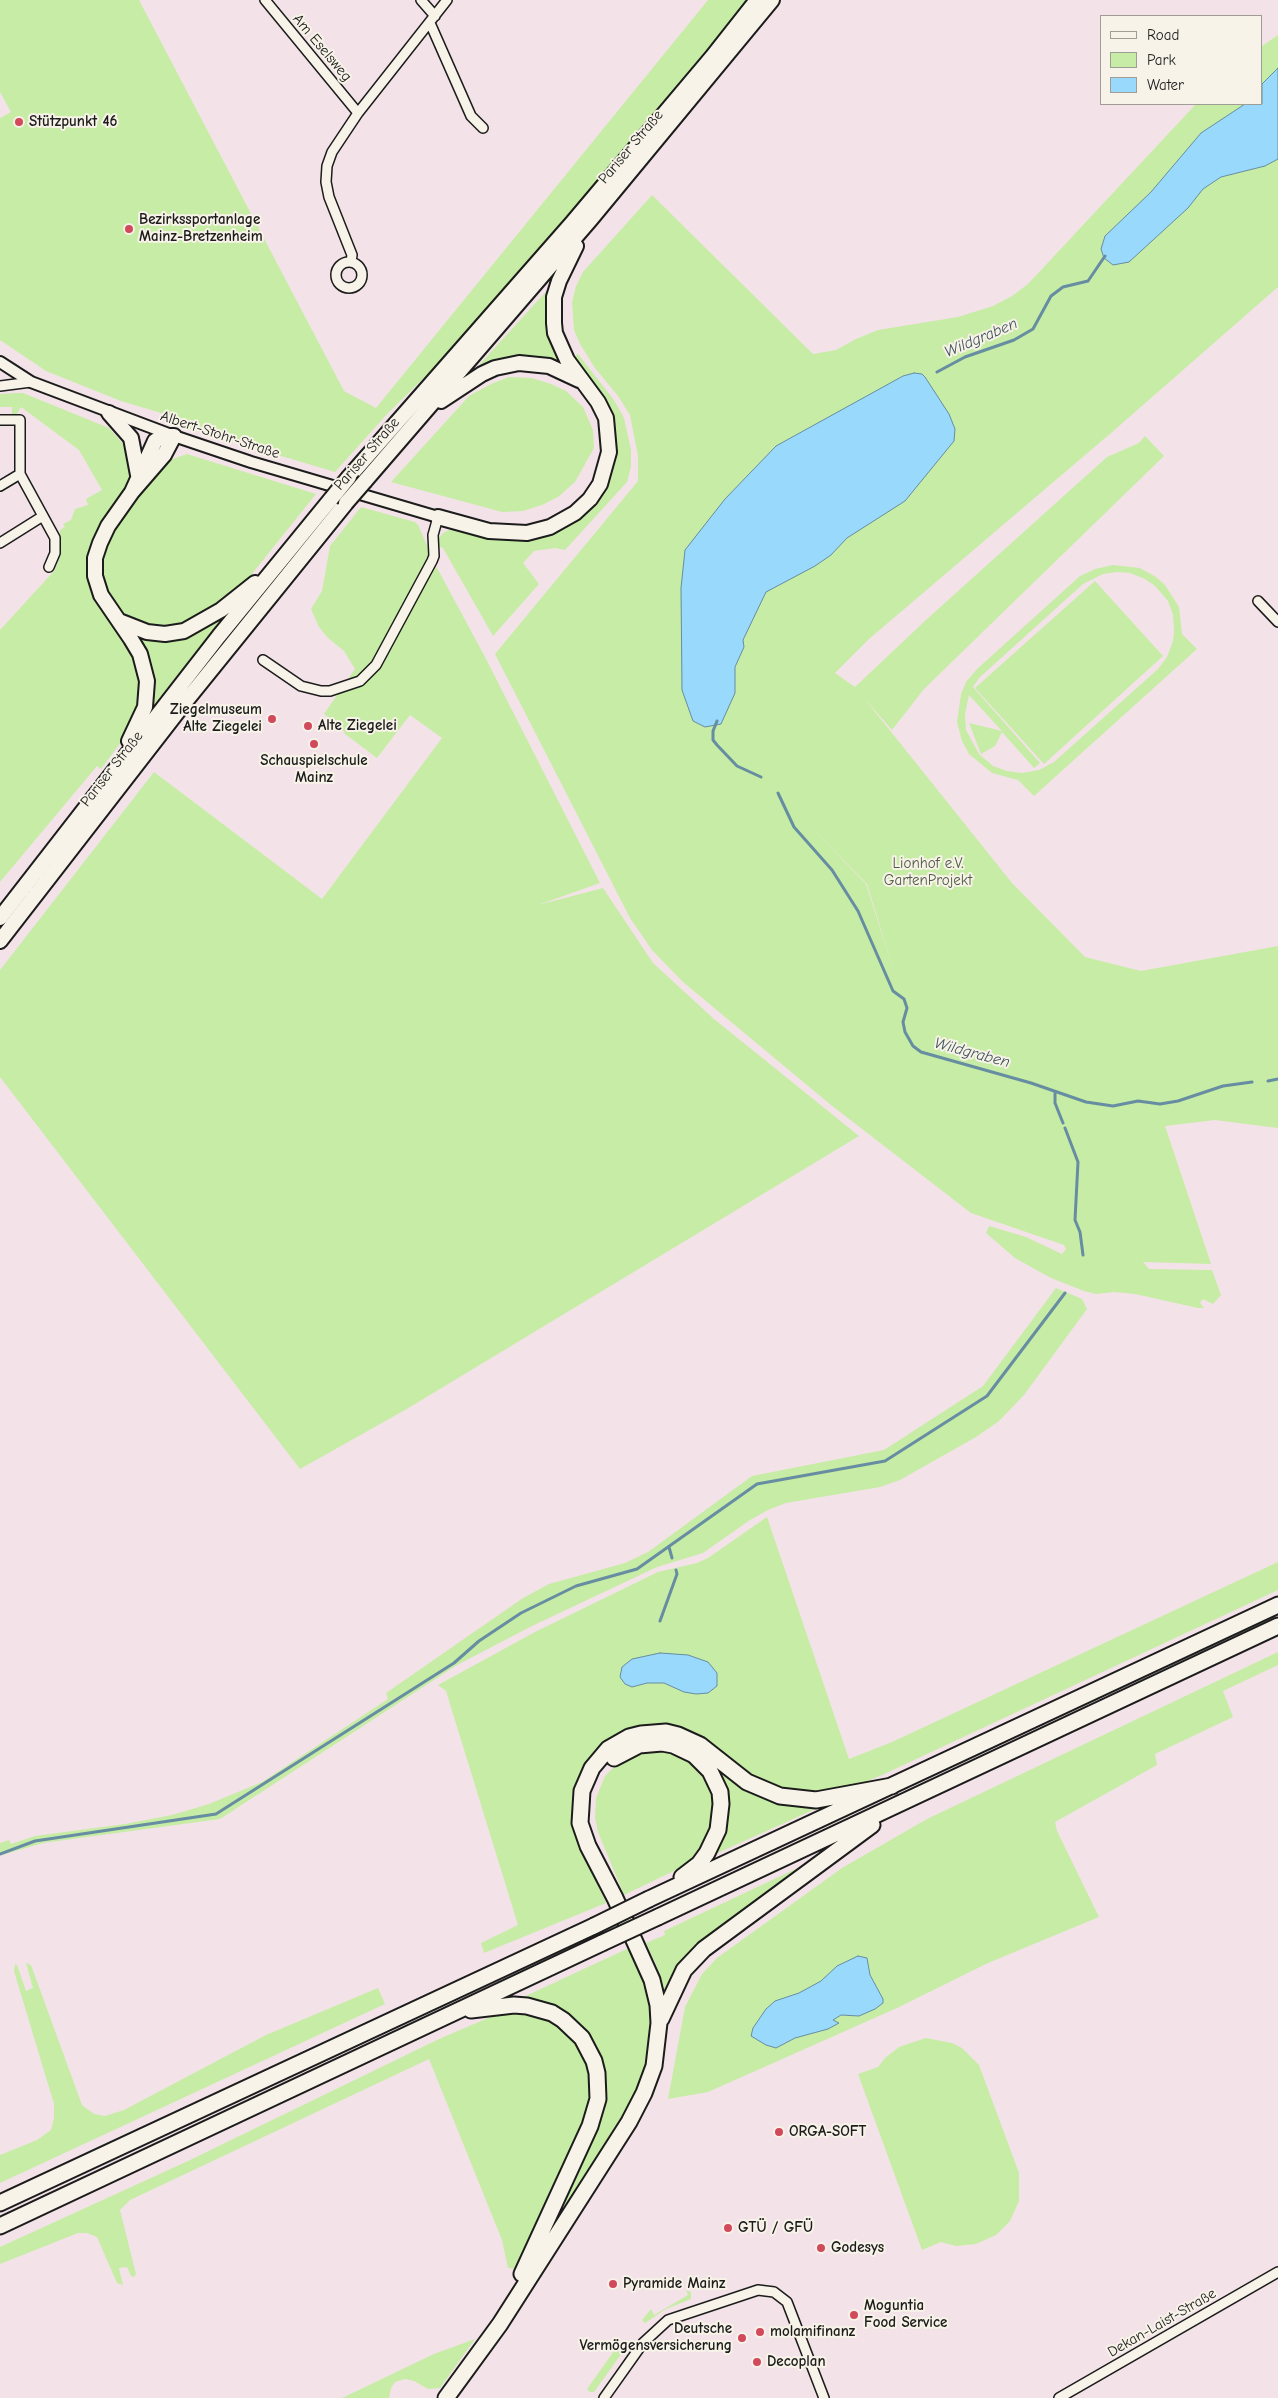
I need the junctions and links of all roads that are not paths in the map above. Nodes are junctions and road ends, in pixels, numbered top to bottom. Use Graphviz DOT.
graph roads {
  1 [pos="265,0"];
  2 [pos="420,0"];
  3 [pos="447,0"];
  4 [pos="757,0"];
  5 [pos="772,0"];
  6 [pos="432,19"];
  7 [pos="358,113"];
  8 [pos="484,128"];
  9 [pos="591,219"];
  10 [pos="351,262"];
  11 [pos="0,362"];
  12 [pos="31,382"];
  13 [pos="582,382"];
  14 [pos="0,386"];
  15 [pos="426,411"];
  16 [pos="109,413"];
  17 [pos="0,420"];
  18 [pos="174,436"];
  19 [pos="20,474"];
  20 [pos="138,477"];
  21 [pos="0,486"];
  22 [pos="132,492"];
  23 [pos="43,516"];
  24 [pos="438,518"];
  25 [pos="0,543"];
  26 [pos="49,567"];
  27 [pos="272,570"];
  28 [pos="1258,601"];
  29 [pos="118,620"];
  30 [pos="1278,622"];
  31 [pos="264,660"];
  32 [pos="100,788"];
  33 [pos="0,918"];
  34 [pos="0,941"];
  35 [pos="1278,1605"];
  36 [pos="1278,1626"];
  37 [pos="892,1786"];
  38 [pos="898,1806"];
  39 [pos="616,1898"];
  40 [pos="649,1899"];
  41 [pos="454,2013"];
  42 [pos="659,2023"];
  43 [pos="0,2203"];
  44 [pos="0,2226"];
  45 [pos="1278,2272"];
  46 [pos="500,2324"];
  47 [pos="1062,2397"];
  48 [pos="446,2398"];
  49 [pos="604,2398"];
  50 [pos="824,2398"];
  1 -- 7 [label="street, Am Eselsweg"];
  2 -- 6 [label="street"];
  3 -- 6 [label="street"];
  4 -- 27 [label="highway, Pariser Straße, bridge"];
  5 -- 9 [label="highway, Pariser Straße"];
  6 -- 7 [label="street"];
  6 -- 8 [label="street"];
  7 -- 10 [label="street"];
  9 -- 13 [label="highway"];
  9 -- 15 [label="highway, Pariser Straße"];
  11 -- 12 [label="street, Albert-Stohr-Straße"];
  12 -- 14 [label="street"];
  12 -- 16 [label="street, Albert-Stohr-Straße"];
  13 -- 15 [label="highway"];
  13 -- 24 [label="highway"];
  15 -- 34 [label="highway, Pariser Straße, bridge"];
  16 -- 18 [label="street, Albert-Stohr-Straße"];
  16 -- 20 [label="highway"];
  17 -- 19 [label="street"];
  18 -- 20 [label="highway"];
  18 -- 22 [label="highway"];
  18 -- 24 [label="street, Albert-Stohr-Straße"];
  19 -- 21 [label="street"];
  19 -- 23 [label="street"];
  20 -- 22 [label="highway"];
  22 -- 29 [label="highway"];
  23 -- 25 [label="street"];
  23 -- 26 [label="street"];
  24 -- 31 [label="street"];
  27 -- 29 [label="highway"];
  27 -- 32 [label="highway, Pariser Straße"];
  28 -- 30 [label="street"];
  29 -- 32 [label="highway"];
  32 -- 33 [label="highway, Pariser Straße"];
  35 -- 37 [label="highway"];
  36 -- 38 [label="highway"];
  37 -- 39 [label="highway"];
  37 -- 40 [label="highway"];
  38 -- 41 [label="highway, bridge"];
  38 -- 42 [label="highway"];
  39 -- 40 [label="highway"];
  39 -- 42 [label="highway"];
  40 -- 43 [label="highway, bridge"];
  41 -- 44 [label="highway"];
  41 -- 46 [label="highway"];
  42 -- 46 [label="highway"];
  45 -- 47 [label="street, Dekan-Laist-Straße"];
  46 -- 48 [label="highway"];
  49 -- 50 [label="street"];
}
